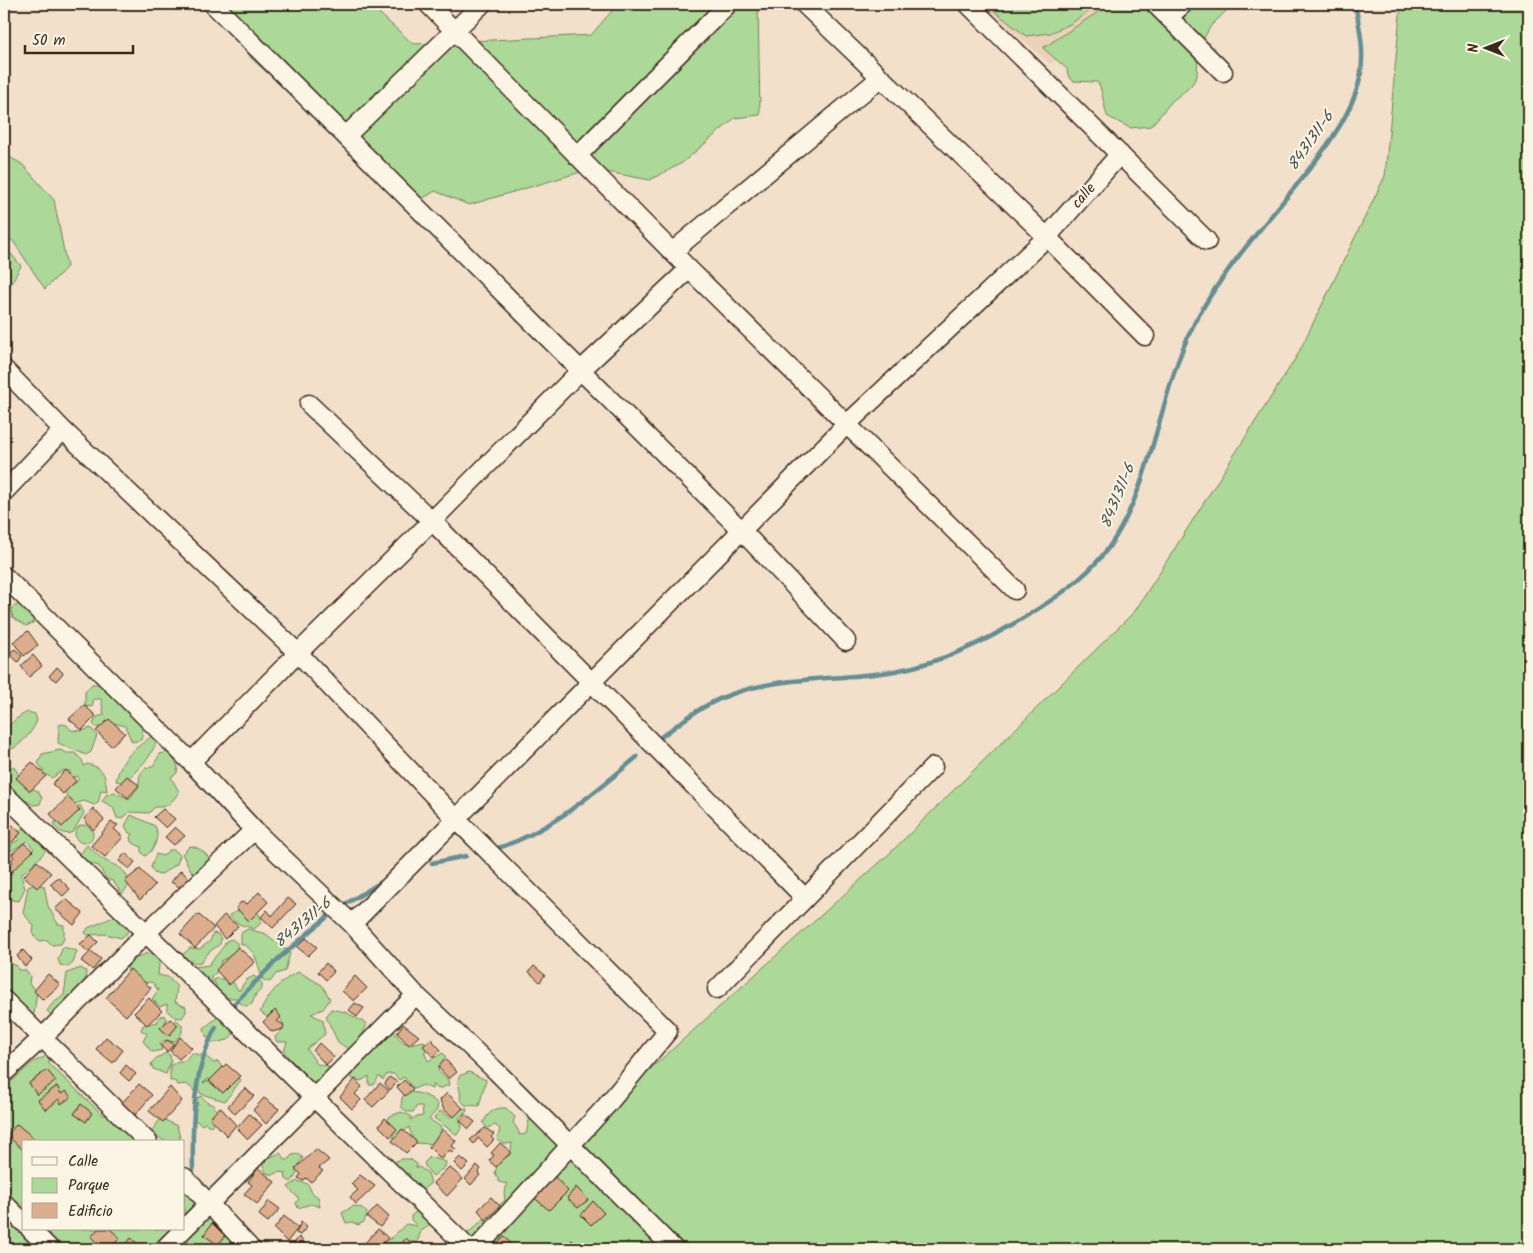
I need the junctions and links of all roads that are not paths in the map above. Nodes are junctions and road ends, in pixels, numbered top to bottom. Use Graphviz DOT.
graph roads {
  1 [pos="213,4"];
  2 [pos="428,4"];
  3 [pos="482,4"];
  4 [pos="728,4"];
  5 [pos="804,4"];
  6 [pos="968,4"];
  7 [pos="1155,4"];
  8 [pos="1183,4"];
  9 [pos="1169,18"];
  10 [pos="454,30"];
  11 [pos="1223,72"];
  12 [pos="880,78"];
  13 [pos="346,135"];
  14 [pos="1120,154"];
  15 [pos="577,156"];
  16 [pos="1047,237"];
  17 [pos="1207,241"];
  18 [pos="672,252"];
  19 [pos="689,269"];
  20 [pos="1145,336"];
  21 [pos="4,369"];
  22 [pos="580,371"];
  23 [pos="309,404"];
  24 [pos="847,424"];
  25 [pos="63,430"];
  26 [pos="4,492"];
  27 [pos="432,521"];
  28 [pos="742,530"];
  29 [pos="4,576"];
  30 [pos="1015,590"];
  31 [pos="846,641"];
  32 [pos="298,653"];
  33 [pos="591,682"];
  34 [pos="191,762"];
  35 [pos="933,766"];
  36 [pos="4,794"];
  37 [pos="457,820"];
  38 [pos="254,830"];
  39 [pos="804,897"];
  40 [pos="352,924"];
  41 [pos="144,934"];
  42 [pos="717,989"];
  43 [pos="416,995"];
  44 [pos="4,1000"];
  45 [pos="42,1038"];
  46 [pos="4,1073"];
  47 [pos="314,1097"];
  48 [pos="146,1140"];
  49 [pos="571,1145"];
  50 [pos="185,1178"];
  51 [pos="4,1203"];
  52 [pos="210,1203"];
  53 [pos="22,1221"];
  54 [pos="185,1228"];
  55 [pos="31,1230"];
  56 [pos="183,1230"];
  57 [pos="50,1249"];
  58 [pos="164,1249"];
  59 [pos="251,1249"];
  60 [pos="469,1249"];
  61 [pos="476,1249"];
  62 [pos="674,1249"];
  1 -- 13 [label="street"];
  2 -- 10 [label="street"];
  3 -- 10 [label="street"];
  4 -- 15 [label="street"];
  5 -- 12 [label="street"];
  6 -- 14 [label="street"];
  7 -- 9 [label="street"];
  8 -- 9 [label="street"];
  9 -- 11 [label="street"];
  10 -- 13 [label="street"];
  10 -- 15 [label="street"];
  12 -- 16 [label="street"];
  12 -- 18 [label="street"];
  13 -- 22 [label="street"];
  14 -- 16 [label="street, calle"];
  14 -- 17 [label="street"];
  15 -- 18 [label="street"];
  16 -- 20 [label="street"];
  16 -- 24 [label="street, calle"];
  18 -- 19 [label="street"];
  19 -- 22 [label="street"];
  19 -- 24 [label="street"];
  21 -- 25 [label="street"];
  22 -- 27 [label="street"];
  22 -- 28 [label="street"];
  23 -- 27 [label="street"];
  24 -- 28 [label="street, calle"];
  24 -- 30 [label="street"];
  25 -- 26 [label="street"];
  25 -- 32 [label="street"];
  27 -- 32 [label="street"];
  27 -- 33 [label="street"];
  28 -- 31 [label="street"];
  28 -- 33 [label="street, calle"];
  29 -- 34 [label="street"];
  32 -- 34 [label="street"];
  32 -- 37 [label="street"];
  33 -- 37 [label="street, calle"];
  33 -- 39 [label="street"];
  34 -- 38 [label="street"];
  35 -- 39 [label="street"];
  36 -- 41 [label="street"];
  37 -- 40 [label="street, calle"];
  37 -- 49 [label="street"];
  38 -- 40 [label="street"];
  38 -- 41 [label="street"];
  39 -- 42 [label="street"];
  40 -- 43 [label="street"];
  41 -- 45 [label="street"];
  41 -- 47 [label="street"];
  43 -- 47 [label="street"];
  43 -- 49 [label="street"];
  44 -- 45 [label="street"];
  45 -- 46 [label="street"];
  45 -- 48 [label="street"];
  47 -- 52 [label="street"];
  47 -- 60 [label="street"];
  49 -- 61 [label="street"];
  49 -- 62 [label="street"];
  50 -- 52 [label="street"];
  51 -- 53 [label="street"];
  52 -- 54 [label="street"];
  52 -- 59 [label="street"];
  55 -- 57 [label="street"];
  56 -- 58 [label="street"];
}
